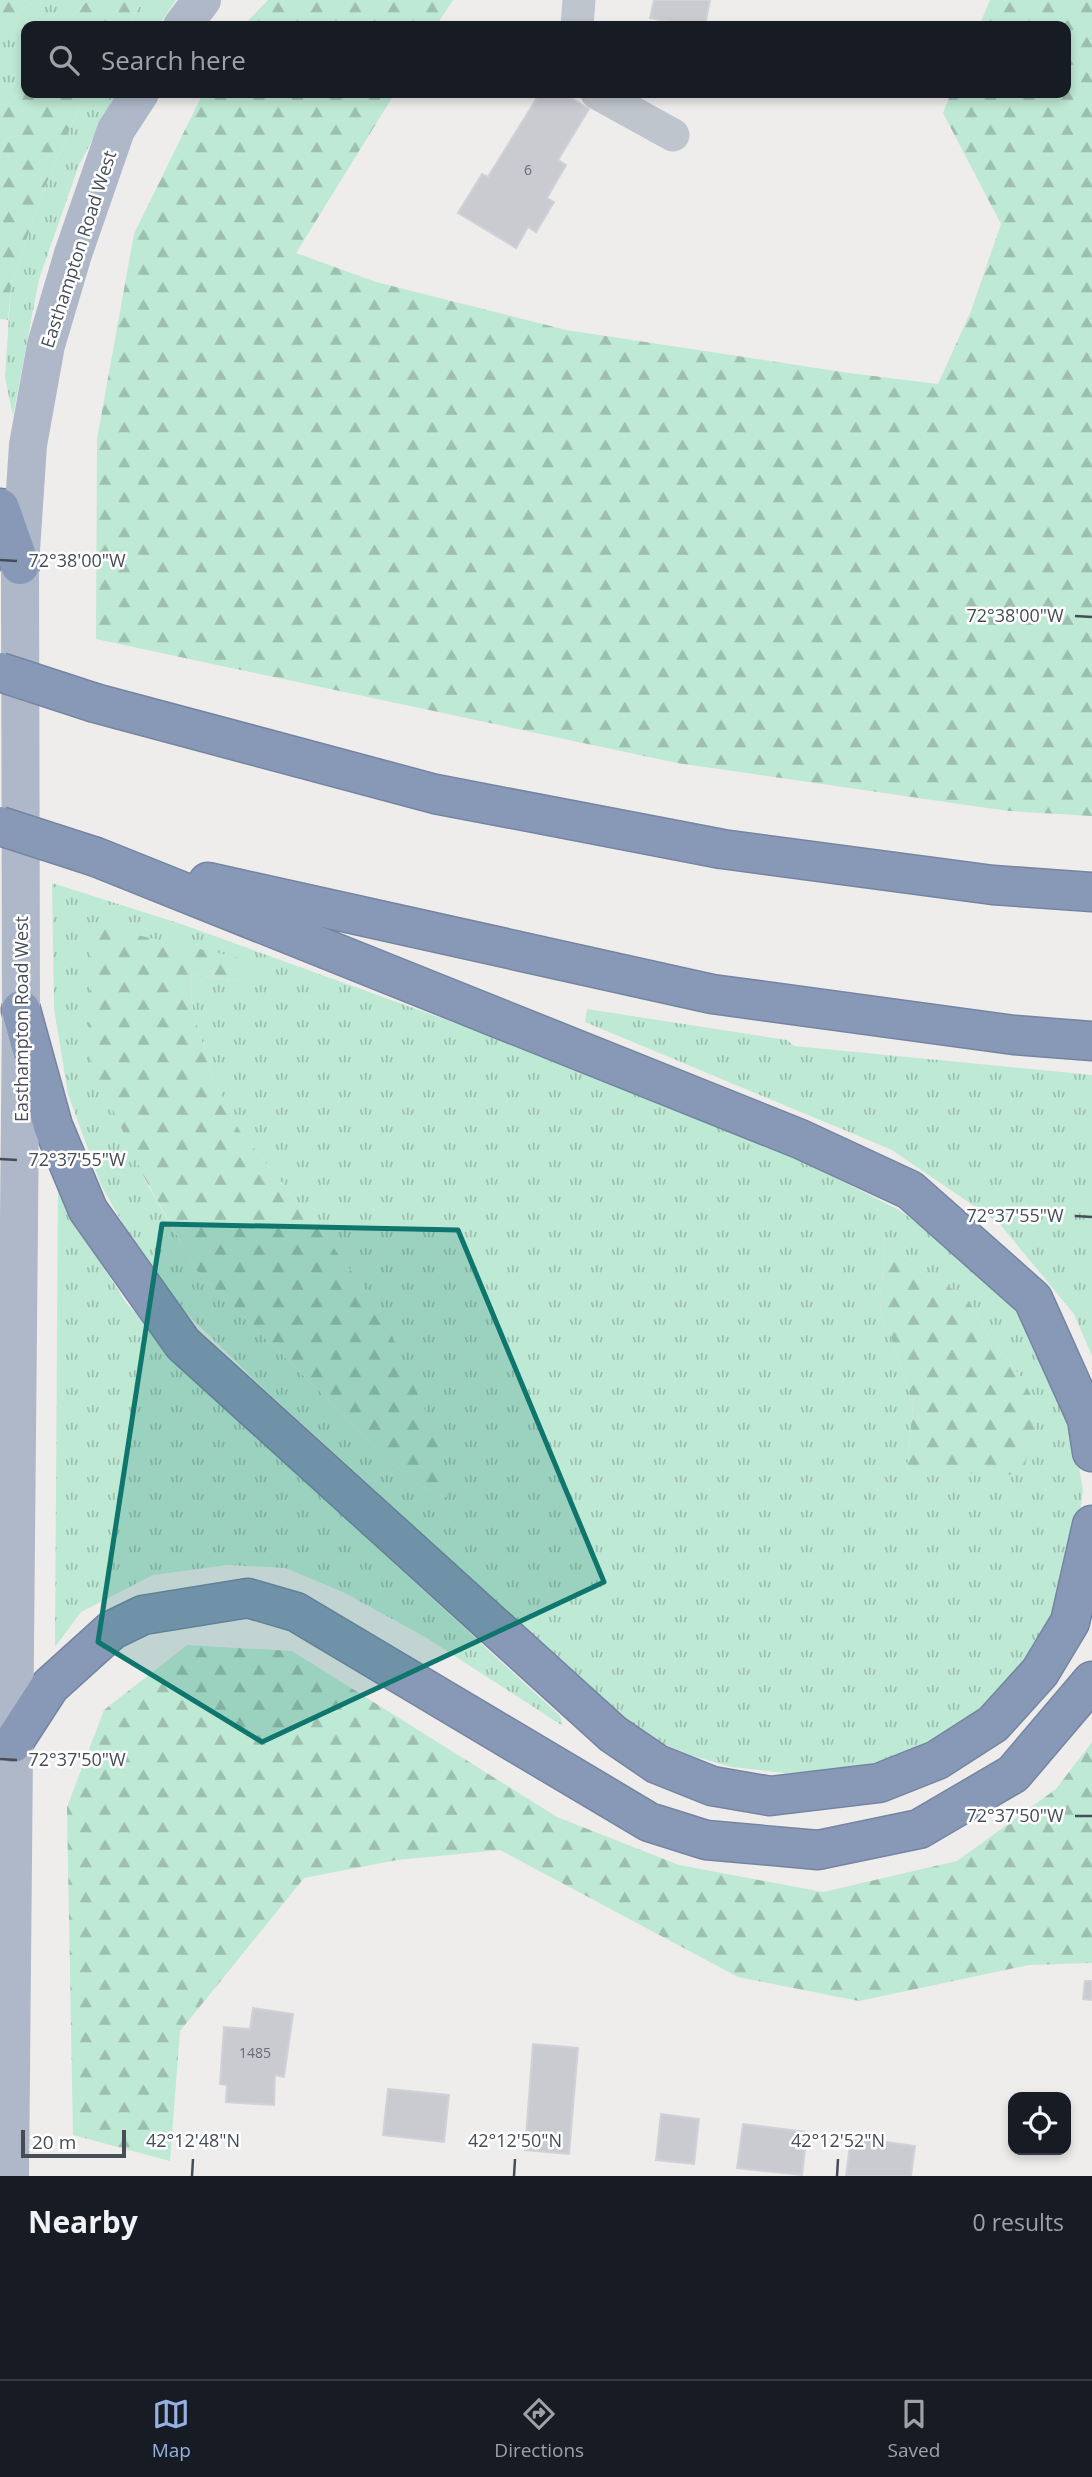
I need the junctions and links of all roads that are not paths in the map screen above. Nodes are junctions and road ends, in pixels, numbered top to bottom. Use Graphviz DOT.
graph roads {
  1 [pos="202,0"];
  2 [pos="579,0"];
  3 [pos="186,21"];
  4 [pos="577,21"];
  5 [pos="137,98"];
  6 [pos="606,98"];
  7 [pos="673,135"];
  8 [pos="0,508"];
  9 [pos="20,565"];
  10 [pos="0,672"];
  11 [pos="0,826"];
  12 [pos="96,857"];
  13 [pos="1092,892"];
  14 [pos="22,1010"];
  15 [pos="1092,1041"];
  16 [pos="1092,1452"];
  17 [pos="1092,1525"];
  18 [pos="1092,1681"];
  19 [pos="13,1743"];
  20 [pos="10,2176"];
  1 -- 3 [label="main road"];
  2 -- 4 [label="street"];
  5 -- 9 [label="main road, Easthampton Road West"];
  6 -- 7 [label="street"];
  8 -- 9 [label="highway"];
  9 -- 14 [label="main road, Easthampton Road West"];
  10 -- 13 [label="highway, bridge"];
  11 -- 12 [label="highway, bridge"];
  12 -- 15 [label="highway"];
  12 -- 16 [label="highway"];
  14 -- 17 [label="highway"];
  14 -- 19 [label="main road, Easthampton Road West"];
  18 -- 19 [label="highway"];
  19 -- 20 [label="main road, Easthampton Road West"];
}
